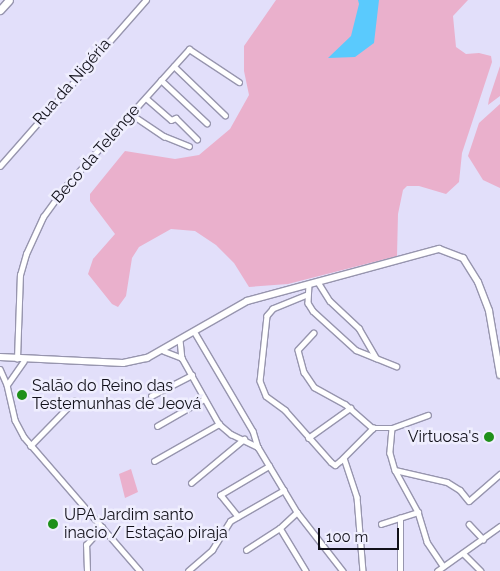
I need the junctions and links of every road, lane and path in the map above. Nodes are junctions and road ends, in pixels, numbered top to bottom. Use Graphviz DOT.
graph roads {
  1 [pos="9,0"];
  2 [pos="146,0"];
  3 [pos="0,10"];
  4 [pos="174,66"];
  5 [pos="161,80"];
  6 [pos="239,82"];
  7 [pos="146,98"];
  8 [pos="132,114"];
  9 [pos="225,115"];
  10 [pos="207,123"];
  11 [pos="197,139"];
  12 [pos="189,146"];
  13 [pos="0,166"];
  14 [pos="318,282"];
  15 [pos="309,284"];
  16 [pos="307,295"];
  17 [pos="194,331"];
  18 [pos="314,333"];
  19 [pos="180,340"];
  20 [pos="164,351"];
  21 [pos="0,357"];
  22 [pos="182,358"];
  23 [pos="376,358"];
  24 [pos="20,360"];
  25 [pos="396,366"];
  26 [pos="0,369"];
  27 [pos="192,375"];
  28 [pos="500,375"];
  29 [pos="7,385"];
  30 [pos="151,396"];
  31 [pos="204,399"];
  32 [pos="107,401"];
  33 [pos="350,408"];
  34 [pos="428,415"];
  35 [pos="219,424"];
  36 [pos="157,426"];
  37 [pos="372,428"];
  38 [pos="392,428"];
  39 [pos="308,438"];
  40 [pos="244,439"];
  41 [pos="30,446"];
  42 [pos="258,447"];
  43 [pos="344,458"];
  44 [pos="154,461"];
  45 [pos="269,466"];
  46 [pos="394,470"];
  47 [pos="500,474"];
  48 [pos="191,483"];
  49 [pos="284,490"];
  50 [pos="297,512"];
  51 [pos="418,512"];
  52 [pos="238,517"];
  53 [pos="400,518"];
  54 [pos="381,524"];
  55 [pos="469,524"];
  56 [pos="500,526"];
  57 [pos="102,527"];
  58 [pos="280,528"];
  59 [pos="482,538"];
  60 [pos="246,550"];
  61 [pos="463,553"];
  62 [pos="443,566"];
  63 [pos="87,571"];
  64 [pos="140,571"];
  65 [pos="188,571"];
  66 [pos="306,571"];
  67 [pos="343,571"];
  68 [pos="363,571"];
  69 [pos="400,571"];
  70 [pos="437,571"];
  71 [pos="481,571"];
  1 -- 3 [label="main road"];
  2 -- 13 [label="street, Rua da Nigéria"];
  4 -- 5 [label="street, Beco da Telenge"];
  4 -- 6 [label="street, Beco da Telenge"];
  4 -- 9 [label="street"];
  5 -- 7 [label="street, Beco da Telenge"];
  5 -- 10 [label="street"];
  7 -- 8 [label="street, Beco da Telenge"];
  7 -- 11 [label="street"];
  8 -- 12 [label="street"];
  8 -- 24 [label="street, Beco da Telenge"];
  14 -- 15 [label="main road"];
  14 -- 23 [label="street"];
  14 -- 28 [label="main road"];
  15 -- 16 [label="street"];
  15 -- 17 [label="main road"];
  16 -- 23 [label="street"];
  16 -- 39 [label="street"];
  17 -- 19 [label="main road"];
  17 -- 42 [label="street"];
  18 -- 33 [label="street"];
  19 -- 20 [label="main road"];
  19 -- 22 [label="street"];
  20 -- 22 [label="street"];
  20 -- 24 [label="main road"];
  21 -- 24 [label="main road"];
  22 -- 27 [label="street"];
  23 -- 25 [label="street"];
  24 -- 29 [label="street"];
  26 -- 29 [label="street"];
  27 -- 30 [label="street"];
  27 -- 31 [label="street"];
  29 -- 41 [label="street"];
  31 -- 35 [label="street"];
  31 -- 36 [label="street"];
  32 -- 41 [label="street"];
  33 -- 37 [label="street"];
  33 -- 39 [label="street"];
  34 -- 38 [label="street"];
  35 -- 40 [label="street"];
  35 -- 44 [label="street"];
  37 -- 38 [label="street"];
  37 -- 43 [label="street"];
  38 -- 46 [label="street"];
  39 -- 43 [label="street"];
  40 -- 42 [label="street"];
  40 -- 48 [label="street"];
  41 -- 57 [label="street"];
  42 -- 45 [label="street"];
  43 -- 68 [label="street"];
  45 -- 49 [label="street"];
  45 -- 52 [label="street"];
  46 -- 47 [label="street"];
  46 -- 51 [label="street"];
  49 -- 50 [label="street"];
  49 -- 52 [label="street"];
  50 -- 58 [label="street"];
  50 -- 67 [label="street"];
  51 -- 53 [label="street"];
  51 -- 62 [label="street"];
  52 -- 65 [label="street"];
  53 -- 54 [label="street"];
  53 -- 69 [label="street"];
  55 -- 59 [label="street"];
  56 -- 59 [label="street"];
  57 -- 63 [label="street"];
  57 -- 64 [label="street"];
  58 -- 60 [label="street"];
  58 -- 66 [label="street"];
  59 -- 61 [label="street"];
  61 -- 62 [label="street"];
  61 -- 71 [label="street"];
  62 -- 70 [label="street"];
}
